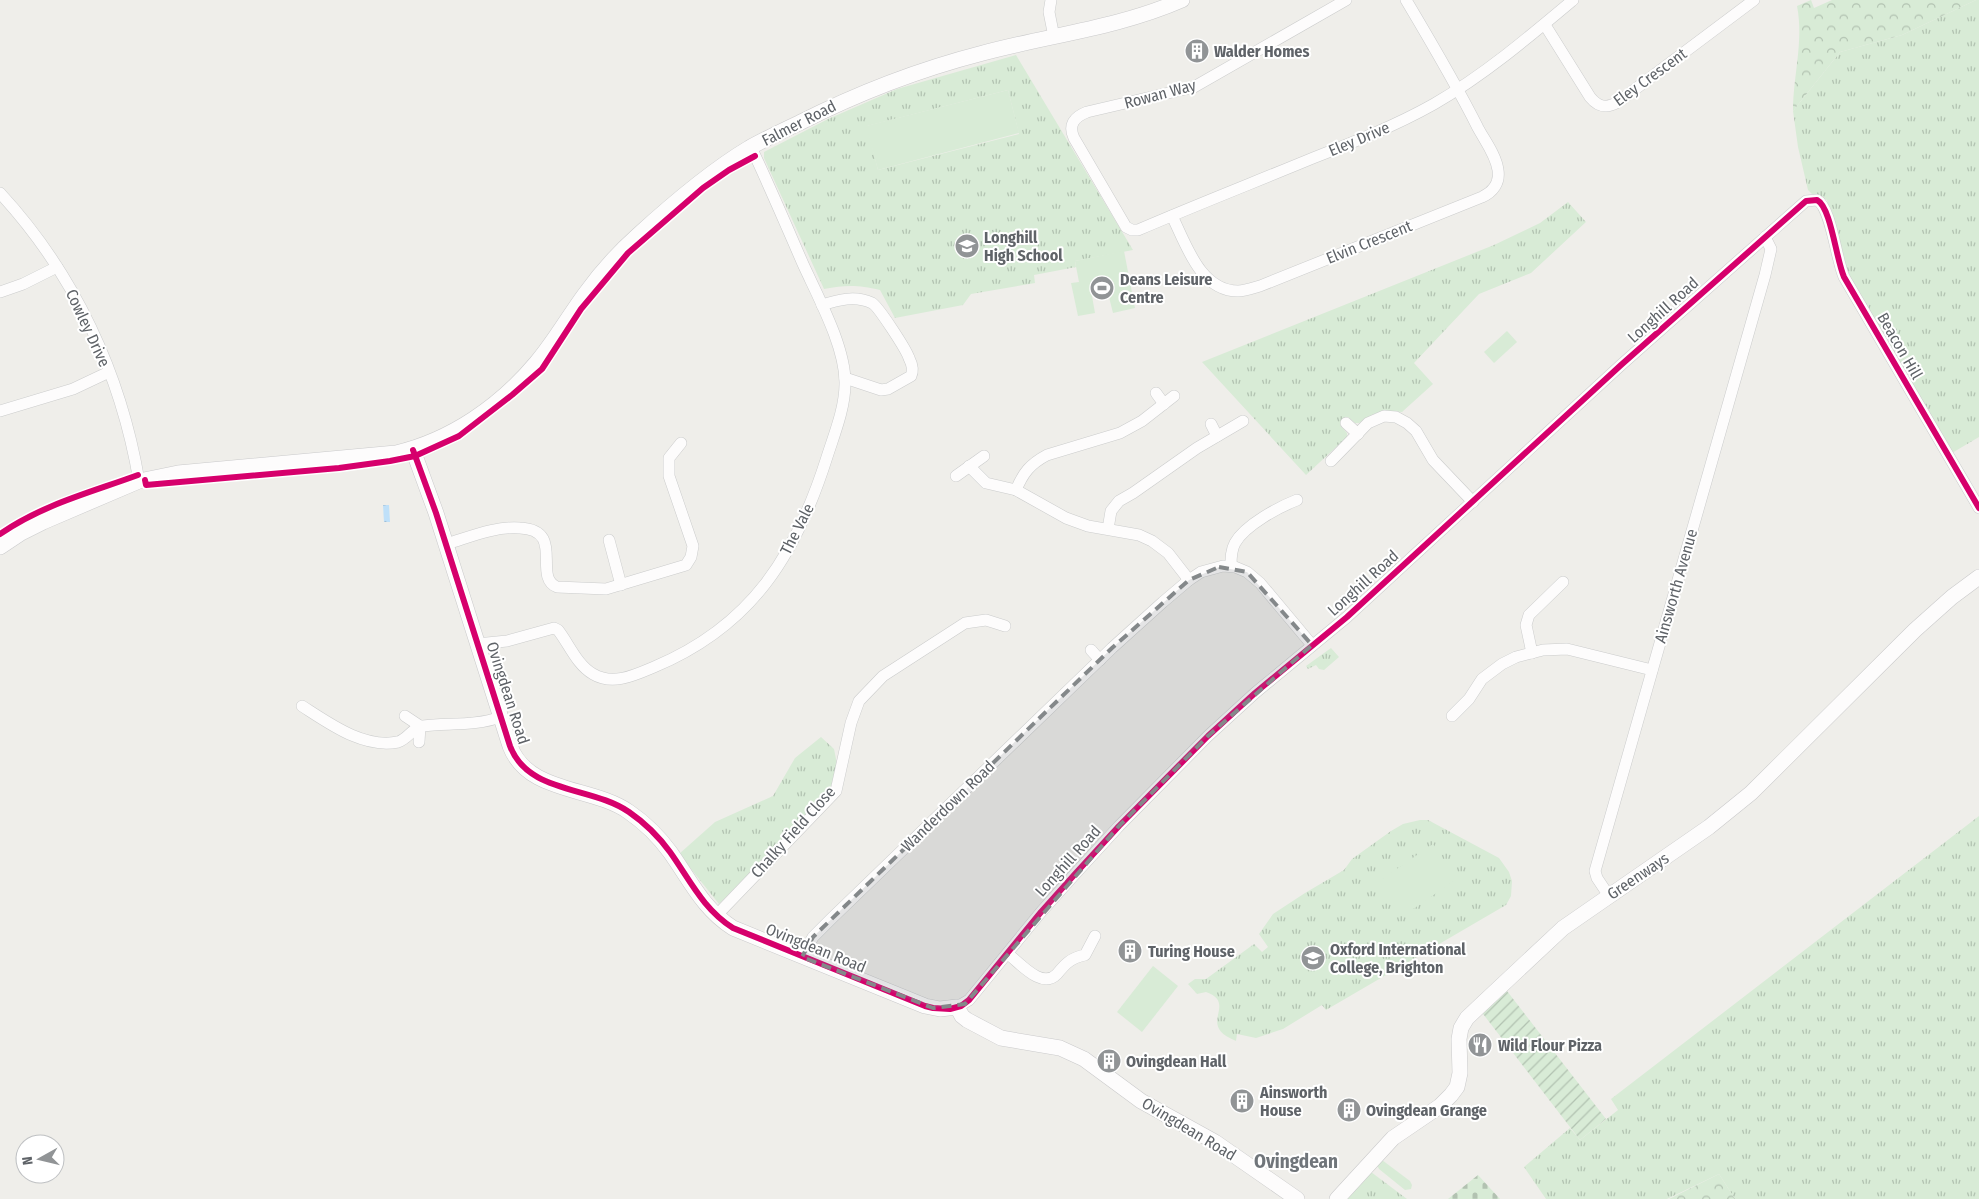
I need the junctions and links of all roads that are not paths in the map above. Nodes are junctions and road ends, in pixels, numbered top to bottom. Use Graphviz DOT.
graph roads {
  1 [pos="1051,0"];
  2 [pos="1182,0"];
  3 [pos="1346,0"];
  4 [pos="1406,0"];
  5 [pos="1573,0"];
  6 [pos="1754,0"];
  7 [pos="1544,25"];
  8 [pos="1054,37"];
  9 [pos="1458,88"];
  10 [pos="751,147"];
  11 [pos="0,193"];
  12 [pos="1810,200"];
  13 [pos="1172,216"];
  14 [pos="1124,224"];
  15 [pos="1765,237"];
  16 [pos="1750,250"];
  17 [pos="57,267"];
  18 [pos="1765,275"];
  19 [pos="0,292"];
  20 [pos="822,305"];
  21 [pos="109,372"];
  22 [pos="845,378"];
  23 [pos="1156,393"];
  24 [pos="1174,396"];
  25 [pos="1164,404"];
  26 [pos="0,412"];
  27 [pos="1244,421"];
  28 [pos="1346,423"];
  29 [pos="1211,424"];
  30 [pos="1358,434"];
  31 [pos="1217,436"];
  32 [pos="681,443"];
  33 [pos="413,450"];
  34 [pos="984,456"];
  35 [pos="1331,461"];
  36 [pos="969,466"];
  37 [pos="956,476"];
  38 [pos="139,481"];
  39 [pos="1016,490"];
  40 [pos="1298,500"];
  41 [pos="1473,502"];
  42 [pos="1979,508"];
  43 [pos="1108,529"];
  44 [pos="609,540"];
  45 [pos="446,544"];
  46 [pos="0,547"];
  47 [pos="1231,566"];
  48 [pos="1979,577"];
  49 [pos="1189,580"];
  50 [pos="1563,582"];
  51 [pos="621,584"];
  52 [pos="1005,626"];
  53 [pos="477,644"];
  54 [pos="1312,645"];
  55 [pos="1091,650"];
  56 [pos="1532,653"];
  57 [pos="1100,660"];
  58 [pos="1652,670"];
  59 [pos="302,706"];
  60 [pos="405,716"];
  61 [pos="1452,716"];
  62 [pos="500,717"];
  63 [pos="420,726"];
  64 [pos="419,742"];
  65 [pos="1609,896"];
  66 [pos="716,916"];
  67 [pos="1096,936"];
  68 [pos="1008,954"];
  69 [pos="802,958"];
  70 [pos="957,1007"];
  71 [pos="1339,1197"];
  72 [pos="1298,1199"];
  1 -- 8 [label="street"];
  2 -- 8 [label="street, Falmer Road"];
  3 -- 14 [label="street, Rowan Way"];
  4 -- 9 [label="street"];
  5 -- 7 [label="street, Eley Drive"];
  6 -- 7 [label="street, Eley Crescent"];
  7 -- 9 [label="street, Eley Drive"];
  8 -- 10 [label="street, Falmer Road"];
  9 -- 13 [label="street, Eley Drive"];
  9 -- 13 [label="street, Elvin Crescent"];
  10 -- 20 [label="street, The Vale"];
  10 -- 33 [label="street, Falmer Road"];
  11 -- 17 [label="street, Cowley Drive"];
  12 -- 15 [label="street, Longhill Road"];
  12 -- 42 [label="street, Beacon Hill"];
  13 -- 14 [label="street, Eley Drive"];
  15 -- 16 [label="street, Longhill Road"];
  15 -- 18 [label="street, Ainsworth Avenue"];
  16 -- 18 [label="street"];
  16 -- 41 [label="street, Longhill Road"];
  17 -- 19 [label="street"];
  17 -- 21 [label="street, Cowley Drive"];
  18 -- 58 [label="street, Ainsworth Avenue"];
  20 -- 22 [label="street, The Vale"];
  20 -- 22 [label="street"];
  21 -- 26 [label="street"];
  21 -- 38 [label="street, Cowley Drive"];
  22 -- 53 [label="street, The Vale"];
  23 -- 25 [label="street"];
  24 -- 25 [label="street"];
  25 -- 39 [label="street"];
  27 -- 31 [label="street"];
  28 -- 30 [label="street"];
  29 -- 31 [label="street"];
  30 -- 35 [label="street"];
  30 -- 41 [label="street"];
  31 -- 43 [label="street"];
  32 -- 51 [label="street"];
  33 -- 38 [label="street, Falmer Road"];
  33 -- 45 [label="street, Ovingdean Road"];
  34 -- 36 [label="street"];
  36 -- 37 [label="street"];
  36 -- 39 [label="street"];
  38 -- 46 [label="street, Falmer Road"];
  39 -- 43 [label="street"];
  40 -- 47 [label="street"];
  41 -- 54 [label="street, Longhill Road"];
  43 -- 49 [label="street"];
  44 -- 51 [label="street"];
  45 -- 51 [label="street"];
  45 -- 53 [label="street, Ovingdean Road"];
  47 -- 49 [label="street, Wanderdown Road"];
  47 -- 54 [label="street"];
  48 -- 65 [label="street, Greenways"];
  49 -- 57 [label="street, Wanderdown Road"];
  50 -- 56 [label="street"];
  52 -- 66 [label="street, Chalky Field Close"];
  53 -- 62 [label="street, Ovingdean Road"];
  54 -- 68 [label="street, Longhill Road"];
  55 -- 57 [label="street"];
  56 -- 58 [label="street"];
  56 -- 61 [label="street"];
  57 -- 69 [label="street, Wanderdown Road"];
  58 -- 65 [label="street, Ainsworth Avenue"];
  59 -- 63 [label="street"];
  60 -- 63 [label="street"];
  62 -- 63 [label="street"];
  62 -- 66 [label="street, Ovingdean Road"];
  63 -- 64 [label="street"];
  65 -- 71 [label="street, Greenways"];
  66 -- 69 [label="street, Ovingdean Road"];
  67 -- 68 [label="street"];
  68 -- 70 [label="street, Longhill Road"];
  69 -- 70 [label="street, Ovingdean Road"];
  70 -- 72 [label="street, Ovingdean Road"];
}
